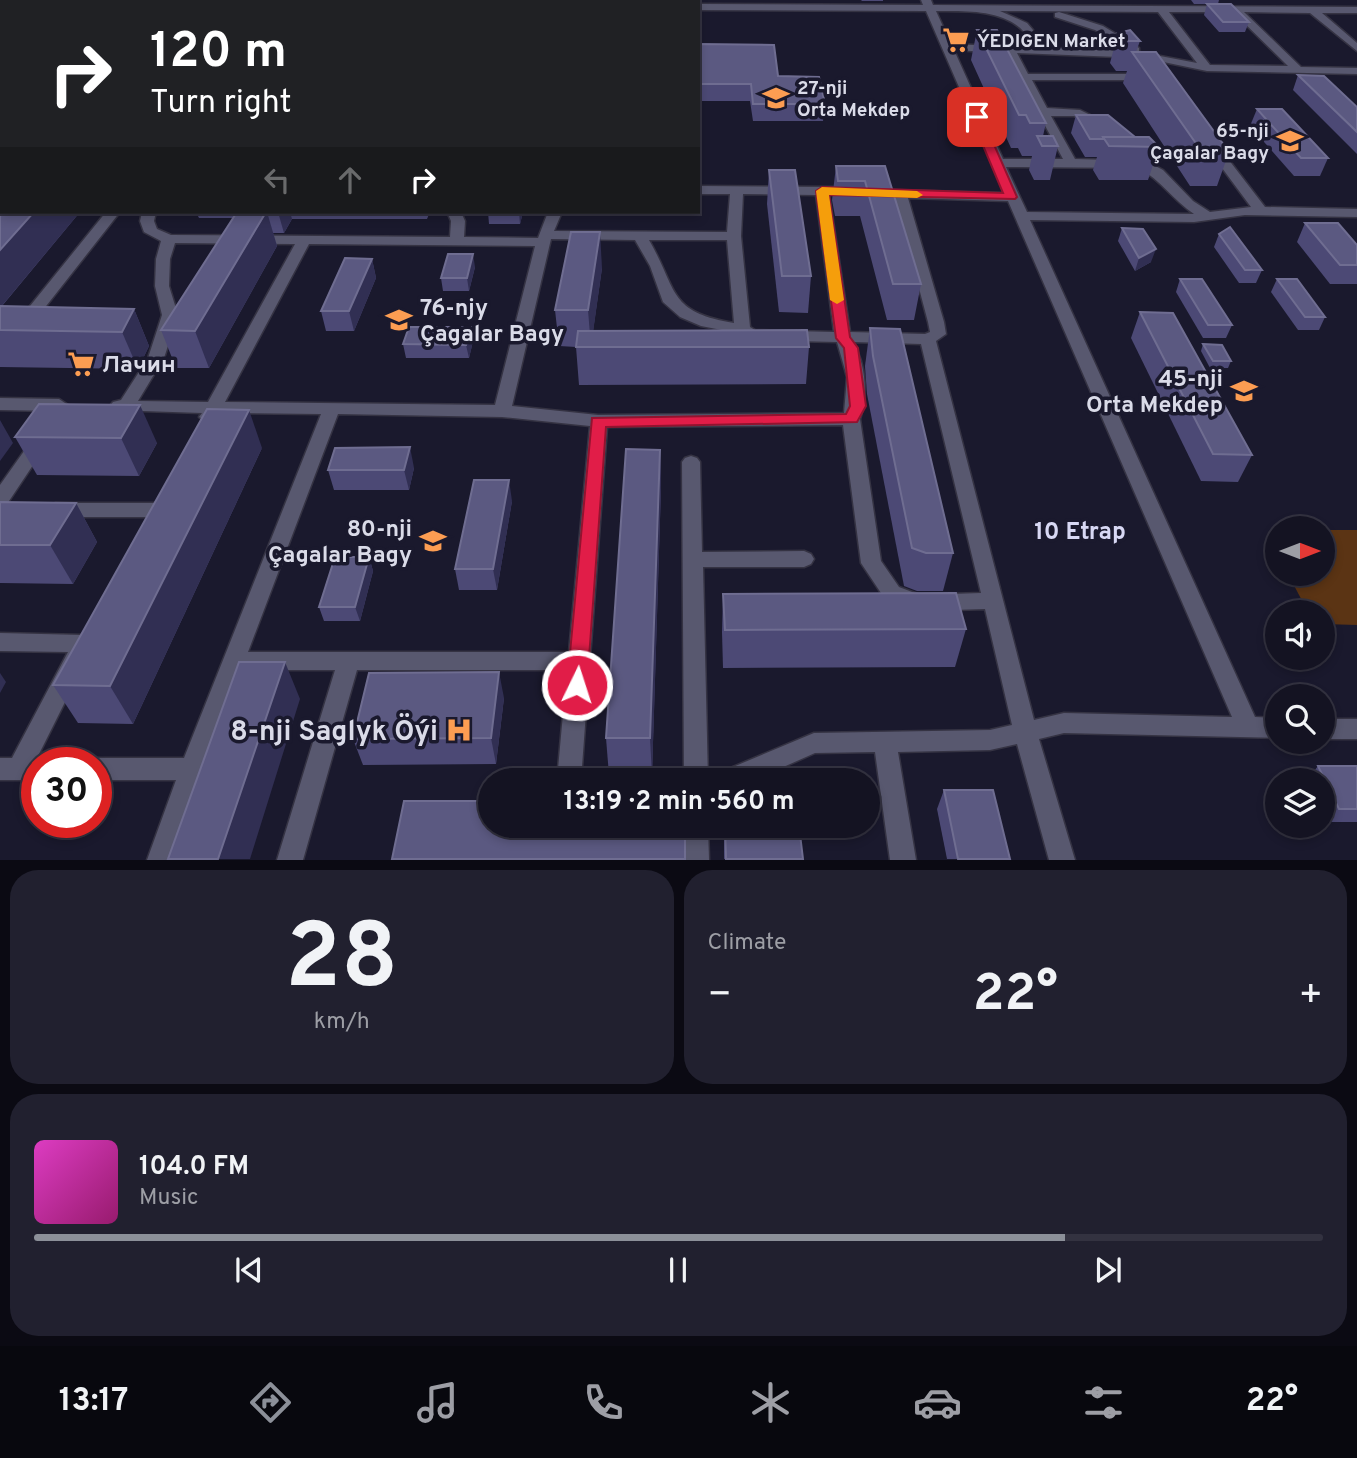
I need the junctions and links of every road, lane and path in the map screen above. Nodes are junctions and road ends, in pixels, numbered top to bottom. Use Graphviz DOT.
graph roads {
  1 [pos="1264,0"];
  2 [pos="845,4"];
  3 [pos="928,4"];
  4 [pos="700,7"];
  5 [pos="983,9"];
  6 [pos="1037,9"];
  7 [pos="1162,10"];
  8 [pos="1236,10"];
  9 [pos="1275,10"];
  10 [pos="1313,10"];
  11 [pos="1357,10"];
  12 [pos="947,47"];
  13 [pos="1357,48"];
  14 [pos="1016,50"];
  15 [pos="1144,55"];
  16 [pos="1207,68"];
  17 [pos="1297,69"];
  18 [pos="1340,71"];
  19 [pos="1357,71"];
  20 [pos="1024,77"];
  21 [pos="1357,86"];
  22 [pos="1044,111"];
  23 [pos="1199,129"];
  24 [pos="1118,133"];
  25 [pos="1137,149"];
  26 [pos="996,163"];
  27 [pos="1071,163"];
  28 [pos="1151,168"];
  29 [pos="700,190"];
  30 [pos="737,191"];
  31 [pos="822,191"];
  32 [pos="843,192"];
  33 [pos="878,193"];
  34 [pos="900,194"];
  35 [pos="1011,197"];
  36 [pos="1262,212"];
  37 [pos="1357,213"];
  38 [pos="111,214"];
  39 [pos="149,214"];
  40 [pos="455,214"];
  41 [pos="554,214"];
  42 [pos="1023,216"];
  43 [pos="1207,216"];
  44 [pos="734,236"];
  45 [pos="641,238"];
  46 [pos="169,239"];
  47 [pos="545,239"];
  48 [pos="304,240"];
  49 [pos="457,241"];
  50 [pos="741,329"];
  51 [pos="843,338"];
  52 [pos="929,339"];
  53 [pos="0,346"];
  54 [pos="0,404"];
  55 [pos="101,406"];
  56 [pos="125,406"];
  57 [pos="213,408"];
  58 [pos="331,410"];
  59 [pos="502,411"];
  60 [pos="851,419"];
  61 [pos="598,421"];
  62 [pos="200,431"];
  63 [pos="691,463"];
  64 [pos="169,488"];
  65 [pos="4,507"];
  66 [pos="39,510"];
  67 [pos="156,510"];
  68 [pos="143,535"];
  69 [pos="693,559"];
  70 [pos="804,559"];
  71 [pos="992,601"];
  72 [pos="0,642"];
  73 [pos="235,661"];
  74 [pos="349,661"];
  75 [pos="579,661"];
  76 [pos="1248,727"];
  77 [pos="1265,728"];
  78 [pos="1335,729"];
  79 [pos="1357,729"];
  80 [pos="1025,731"];
  81 [pos="885,742"];
  82 [pos="570,768"];
  83 [pos="696,768"];
  84 [pos="763,768"];
  85 [pos="19,769"];
  86 [pos="112,769"];
  87 [pos="192,769"];
  88 [pos="696,838"];
  89 [pos="160,859"];
  90 [pos="290,859"];
  91 [pos="696,859"];
  92 [pos="903,859"];
  93 [pos="1062,859"];
  1 -- 9 [label="street"];
  2 -- 3 [label="street"];
  2 -- 4 [label="street"];
  3 -- 5 [label="street"];
  3 -- 12 [label="street"];
  5 -- 6 [label="street"];
  5 -- 14 [label="street"];
  6 -- 7 [label="street"];
  6 -- 15 [label="street"];
  7 -- 8 [label="street"];
  7 -- 16 [label="street"];
  8 -- 9 [label="street"];
  8 -- 17 [label="street"];
  9 -- 10 [label="street"];
  10 -- 11 [label="street"];
  10 -- 13 [label="street"];
  12 -- 14 [label="street"];
  12 -- 26 [label="street"];
  14 -- 15 [label="street"];
  14 -- 20 [label="street"];
  15 -- 16 [label="street"];
  15 -- 20 [label="street"];
  16 -- 17 [label="street"];
  17 -- 18 [label="street"];
  18 -- 19 [label="street"];
  18 -- 21 [label="street"];
  20 -- 22 [label="street"];
  22 -- 24 [label="street"];
  22 -- 27 [label="street"];
  23 -- 36 [label="street"];
  25 -- 28 [label="street"];
  26 -- 27 [label="street"];
  26 -- 35 [label="street"];
  27 -- 28 [label="street"];
  28 -- 43 [label="street"];
  29 -- 30 [label="street"];
  30 -- 31 [label="street"];
  30 -- 44 [label="street"];
  31 -- 32 [label="street"];
  31 -- 51 [label="street"];
  33 -- 34 [label="street"];
  34 -- 35 [label="street"];
  34 -- 52 [label="street"];
  35 -- 42 [label="street"];
  36 -- 37 [label="street"];
  36 -- 43 [label="street"];
  38 -- 53 [label="street"];
  39 -- 46 [label="street"];
  40 -- 49 [label="street"];
  41 -- 47 [label="street"];
  42 -- 43 [label="street"];
  42 -- 76 [label="street"];
  44 -- 45 [label="street"];
  44 -- 50 [label="street"];
  45 -- 47 [label="street"];
  45 -- 50 [label="street"];
  46 -- 48 [label="street"];
  46 -- 56 [label="street"];
  47 -- 49 [label="street"];
  47 -- 59 [label="street"];
  48 -- 49 [label="street"];
  48 -- 57 [label="street"];
  50 -- 51 [label="street"];
  51 -- 52 [label="street"];
  51 -- 60 [label="street"];
  52 -- 71 [label="street"];
  54 -- 65 [label="street"];
  55 -- 56 [label="street"];
  56 -- 57 [label="street"];
  57 -- 58 [label="street"];
  57 -- 62 [label="street"];
  58 -- 59 [label="street"];
  58 -- 73 [label="street"];
  59 -- 61 [label="street"];
  60 -- 61 [label="street"];
  60 -- 71 [label="street"];
  61 -- 75 [label="street"];
  63 -- 69 [label="street"];
  64 -- 67 [label="street"];
  66 -- 67 [label="street"];
  67 -- 68 [label="street"];
  69 -- 70 [label="street"];
  69 -- 83 [label="street"];
  71 -- 80 [label="street"];
  72 -- 85 [label="street"];
  73 -- 74 [label="street"];
  73 -- 87 [label="street"];
  74 -- 75 [label="street"];
  74 -- 90 [label="street"];
  75 -- 82 [label="street"];
  76 -- 77 [label="street"];
  76 -- 80 [label="street"];
  78 -- 79 [label="street"];
  80 -- 81 [label="street"];
  80 -- 93 [label="street"];
  81 -- 84 [label="street"];
  81 -- 92 [label="street"];
  86 -- 87 [label="street"];
  87 -- 89 [label="street"];
  88 -- 91 [label="street"];
}
